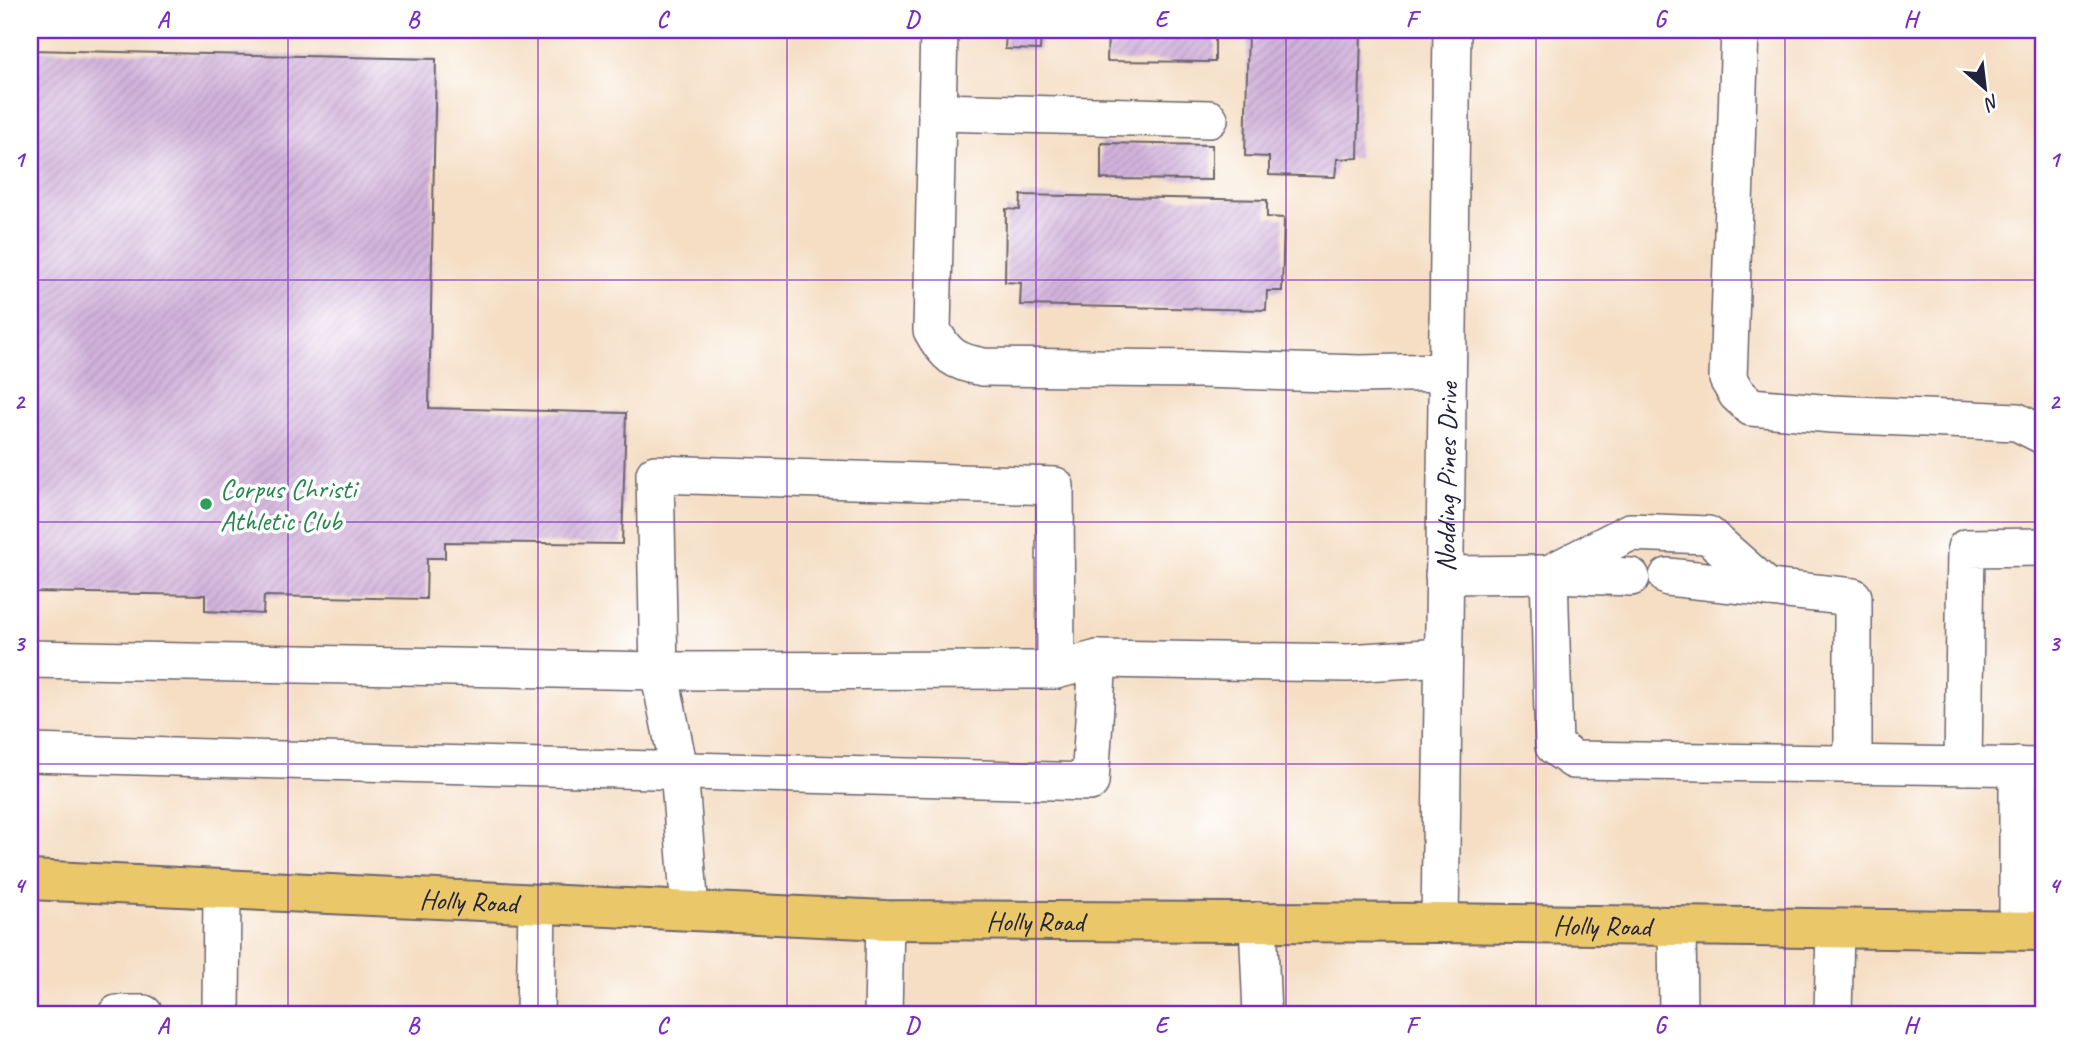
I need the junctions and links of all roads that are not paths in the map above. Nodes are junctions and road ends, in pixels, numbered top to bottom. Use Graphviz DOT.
graph roads {
  1 [pos="939,30"];
  2 [pos="1452,30"];
  3 [pos="1740,30"];
  4 [pos="937,112"];
  5 [pos="1209,119"];
  6 [pos="1447,372"];
  7 [pos="2043,435"];
  8 [pos="2043,547"];
  9 [pos="1549,574"];
  10 [pos="1444,575"];
  11 [pos="1632,577"];
  12 [pos="1668,577"];
  13 [pos="1768,587"];
  14 [pos="1443,657"];
  15 [pos="30,659"];
  16 [pos="1098,659"];
  17 [pos="1056,670"];
  18 [pos="659,671"];
  19 [pos="30,753"];
  20 [pos="1853,764"];
  21 [pos="1963,766"];
  22 [pos="2031,767"];
  23 [pos="679,769"];
  24 [pos="30,880"];
  25 [pos="222,889"];
  26 [pos="537,904"];
  27 [pos="690,911"];
  28 [pos="885,920"];
  29 [pos="1258,922"];
  30 [pos="1440,923"];
  31 [pos="1677,926"];
  32 [pos="1835,929"];
  33 [pos="2031,931"];
  34 [pos="117,1014"];
  35 [pos="144,1014"];
  36 [pos="221,1014"];
  37 [pos="535,1014"];
  38 [pos="883,1014"];
  39 [pos="1262,1014"];
  40 [pos="1678,1014"];
  41 [pos="1833,1014"];
  1 -- 4 [label="street"];
  2 -- 6 [label="street, Nodding Pines Drive"];
  3 -- 7 [label="street"];
  4 -- 5 [label="street"];
  4 -- 6 [label="street"];
  6 -- 10 [label="street, Nodding Pines Drive"];
  8 -- 21 [label="street"];
  9 -- 10 [label="street"];
  9 -- 11 [label="street"];
  9 -- 13 [label="street"];
  9 -- 20 [label="street"];
  10 -- 14 [label="street, Nodding Pines Drive"];
  12 -- 13 [label="street"];
  13 -- 20 [label="street"];
  14 -- 16 [label="street"];
  14 -- 30 [label="street, Nodding Pines Drive"];
  15 -- 18 [label="street"];
  16 -- 17 [label="street"];
  16 -- 23 [label="street"];
  17 -- 18 [label="street"];
  17 -- 18 [label="street"];
  18 -- 23 [label="street"];
  19 -- 23 [label="street"];
  20 -- 21 [label="street"];
  21 -- 22 [label="street"];
  22 -- 33 [label="street"];
  23 -- 27 [label="street"];
  24 -- 25 [label="main road, Holly Road"];
  25 -- 26 [label="main road, Holly Road"];
  25 -- 36 [label="street"];
  26 -- 27 [label="main road, Holly Road"];
  26 -- 37 [label="street"];
  27 -- 28 [label="main road, Holly Road"];
  28 -- 29 [label="main road, Holly Road"];
  28 -- 38 [label="street"];
  29 -- 30 [label="main road, Holly Road"];
  29 -- 39 [label="street"];
  30 -- 31 [label="main road, Holly Road"];
  31 -- 32 [label="main road, Holly Road"];
  31 -- 40 [label="street"];
  32 -- 33 [label="main road, Holly Road"];
  32 -- 41 [label="street"];
  34 -- 35 [label="street"];
}
